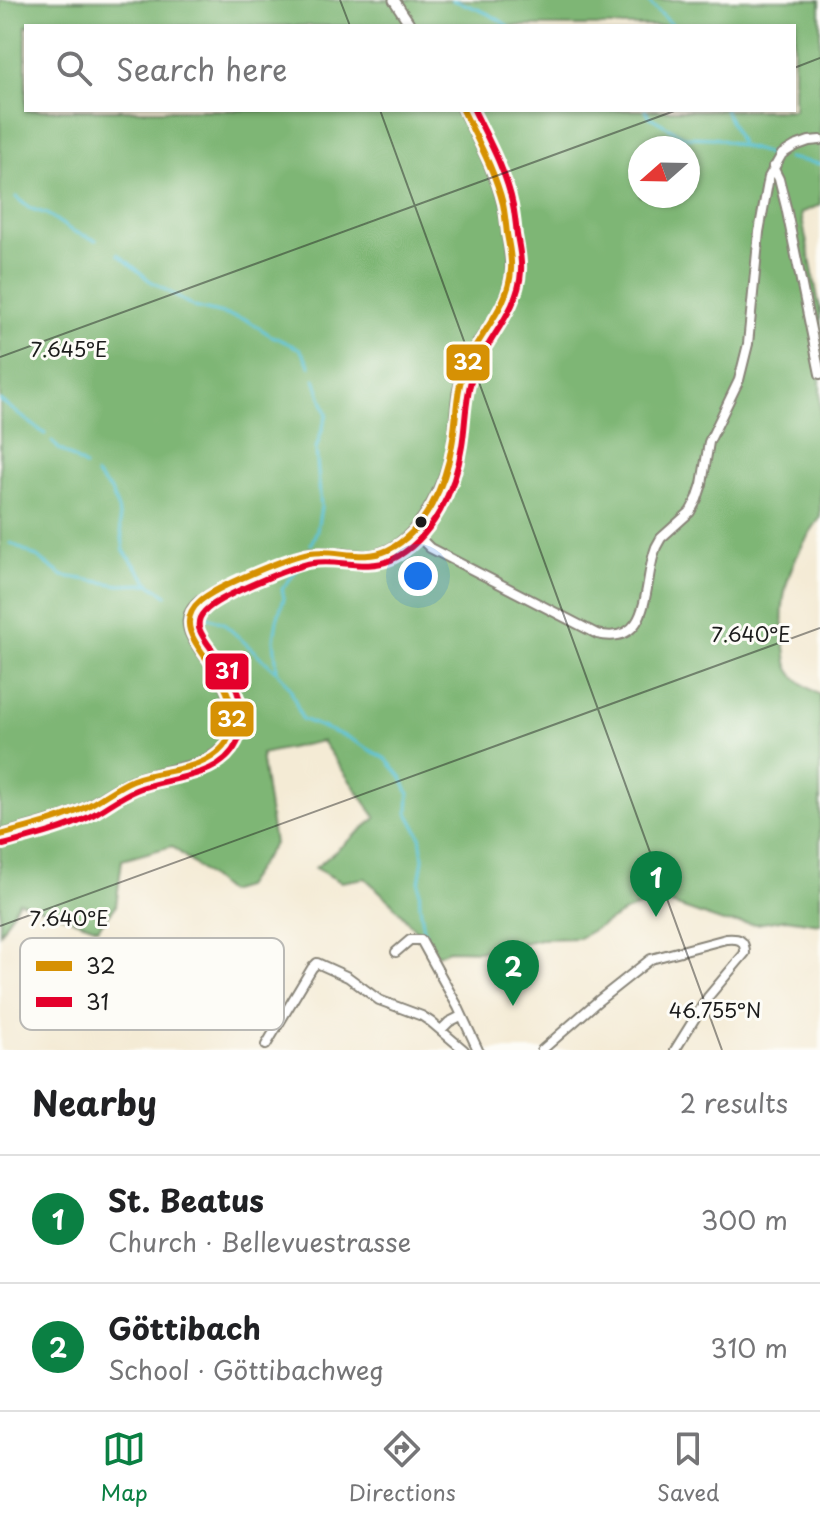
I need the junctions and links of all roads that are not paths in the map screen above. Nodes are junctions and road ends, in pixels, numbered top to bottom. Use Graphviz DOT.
graph roads {
  1 [pos="394,0"];
  2 [pos="410,24"];
  3 [pos="464,112"];
  4 [pos="820,140"];
  5 [pos="773,167"];
  6 [pos="820,374"];
  7 [pos="413,531"];
  8 [pos="0,835"];
  9 [pos="396,952"];
  10 [pos="284,1015"];
  11 [pos="461,1016"];
  12 [pos="275,1030"];
  13 [pos="441,1030"];
  14 [pos="266,1045"];
  15 [pos="464,1050"];
  16 [pos="478,1050"];
  17 [pos="542,1050"];
  18 [pos="675,1050"];
  1 -- 2 [label="street"];
  3 -- 7 [label="street"];
  4 -- 5 [label="street"];
  5 -- 6 [label="street"];
  5 -- 7 [label="street"];
  7 -- 8 [label="street"];
  9 -- 11 [label="street"];
  10 -- 13 [label="street"];
  11 -- 13 [label="street"];
  11 -- 16 [label="street"];
  12 -- 14 [label="street"];
  13 -- 15 [label="street"];
  17 -- 18 [label="street"];
}
